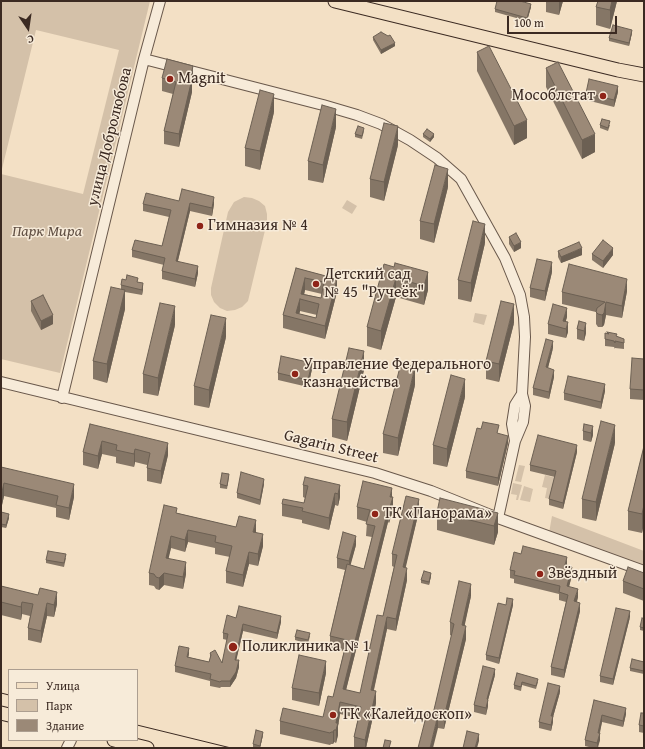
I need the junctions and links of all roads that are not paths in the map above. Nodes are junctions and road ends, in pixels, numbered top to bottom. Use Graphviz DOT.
graph roads {
  1 [pos="160,1"];
  2 [pos="335,1"];
  3 [pos="144,59"];
  4 [pos="644,75"];
  5 [pos="1,382"];
  6 [pos="62,398"];
  7 [pos="498,518"];
  8 [pos="644,571"];
  9 [pos="118,741"];
  10 [pos="147,748"];
  1 -- 3 [label="street, улица Добролюбова"];
  2 -- 4 [label="main road"];
  3 -- 6 [label="street, улица Добролюбова"];
  3 -- 7 [label="street"];
  5 -- 6 [label="street, Gagarin Street"];
  6 -- 7 [label="street, Gagarin Street"];
  7 -- 8 [label="street, Gagarin Street"];
  9 -- 10 [label="main road"];
}
